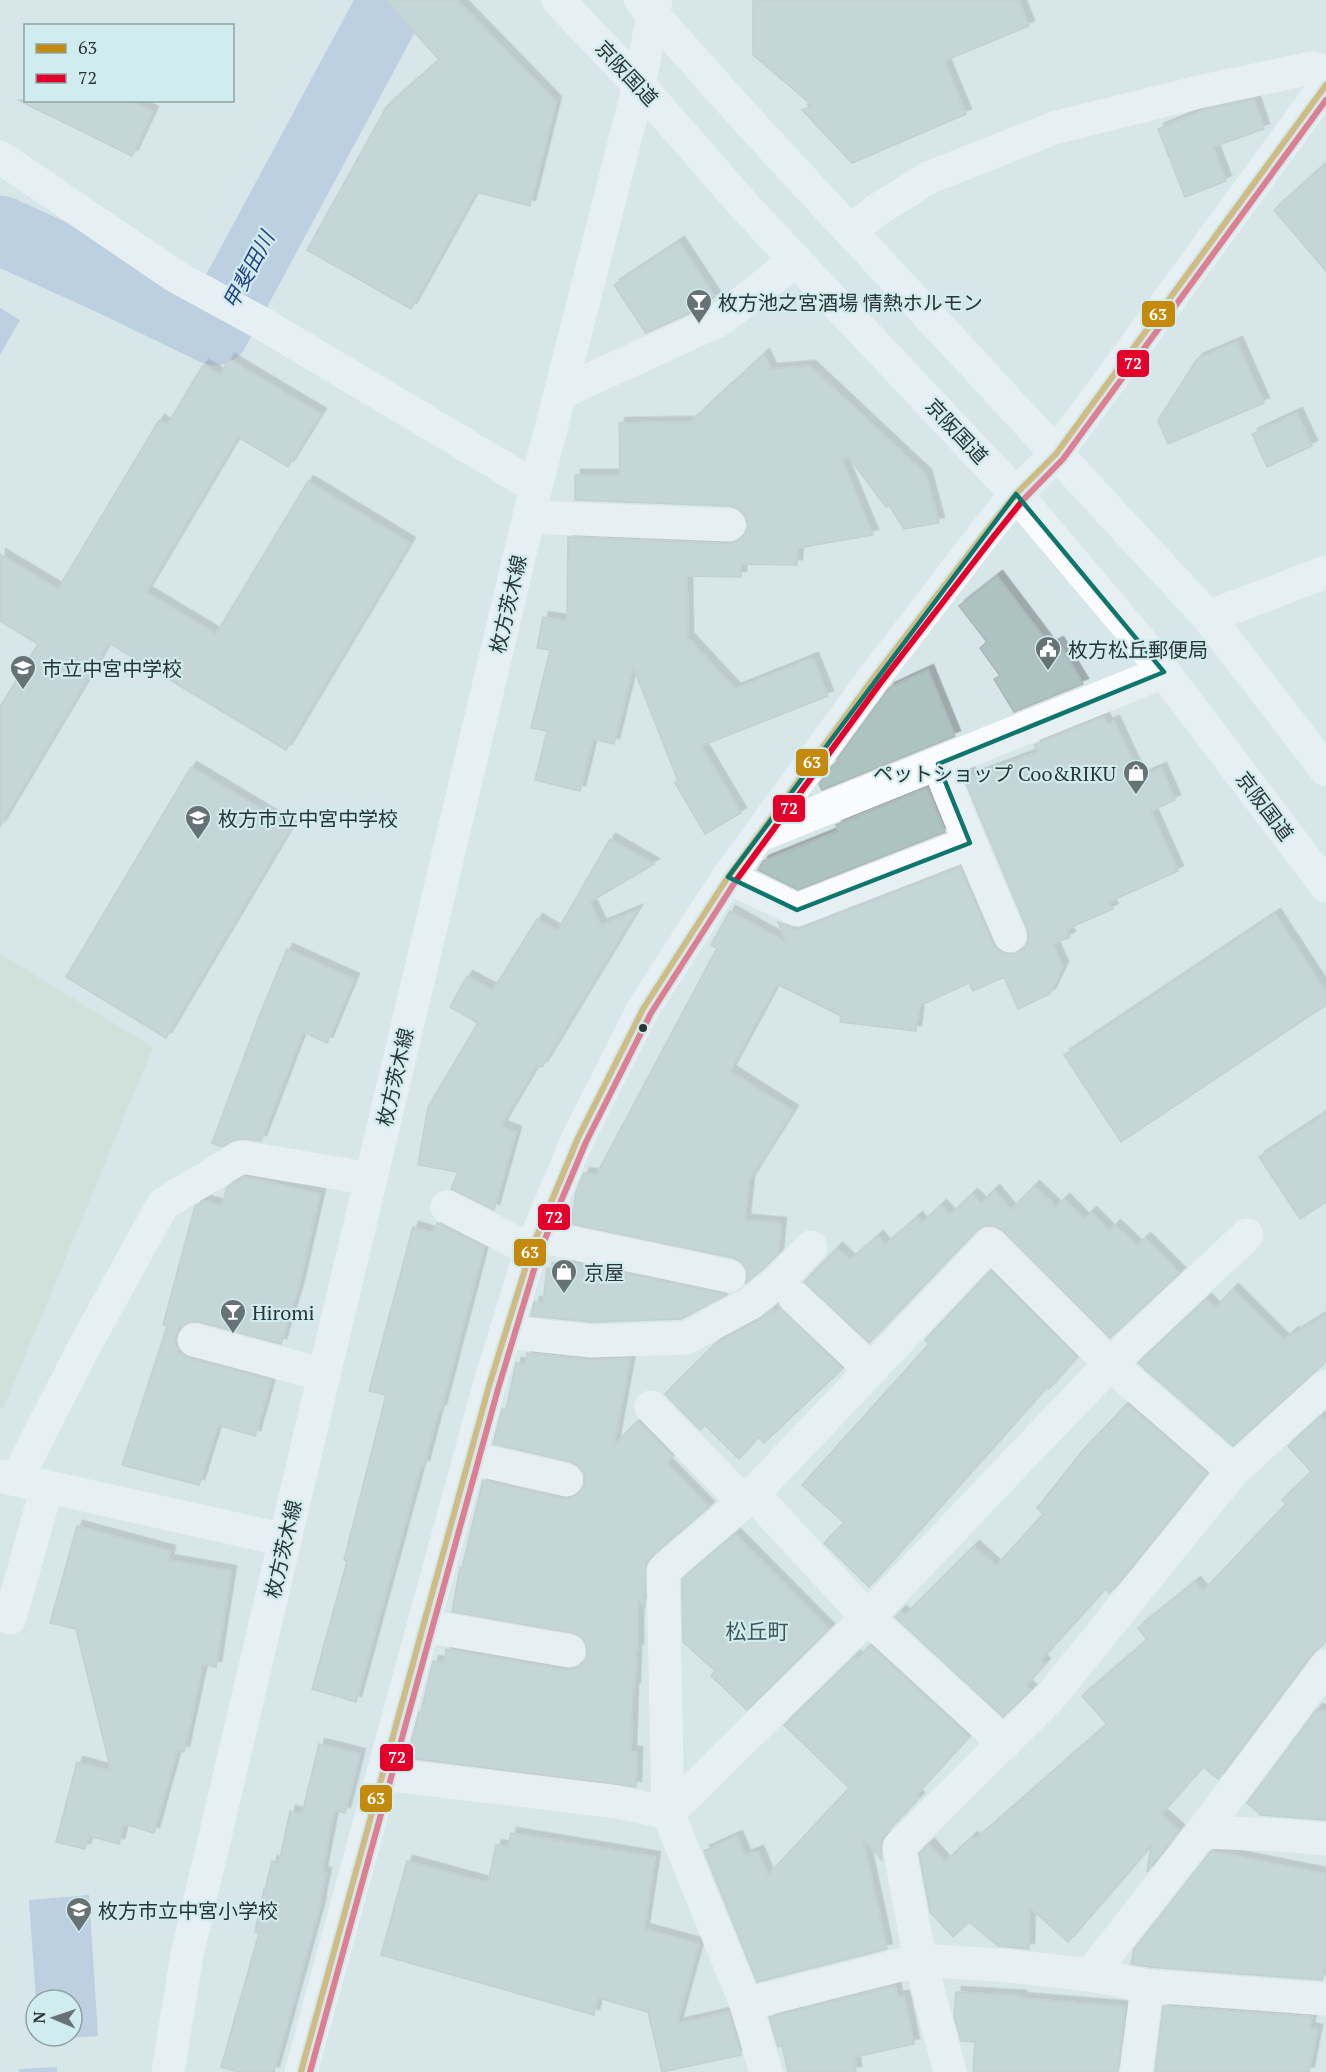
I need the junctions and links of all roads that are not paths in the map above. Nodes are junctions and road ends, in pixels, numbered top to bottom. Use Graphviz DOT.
graph roads {
  1 [pos="558,0"];
  2 [pos="650,5"];
  3 [pos="1326,71"];
  4 [pos="639,85"];
  5 [pos="1326,85"];
  6 [pos="0,157"];
  7 [pos="850,231"];
  8 [pos="796,260"];
  9 [pos="560,393"];
  10 [pos="1056,454"];
  11 [pos="1016,494"];
  12 [pos="532,502"];
  13 [pos="729,525"];
  14 [pos="1326,572"];
  15 [pos="1208,617"];
  16 [pos="1164,672"];
  17 [pos="938,764"];
  18 [pos="1326,770"];
  19 [pos="758,836"];
  20 [pos="970,843"];
  21 [pos="728,877"];
  22 [pos="1326,886"];
  23 [pos="1010,936"];
  24 [pos="371,1179"];
  25 [pos="447,1207"];
  26 [pos="1247,1235"];
  27 [pos="534,1243"];
  28 [pos="811,1247"];
  29 [pos="729,1276"];
  30 [pos="795,1298"];
  31 [pos="506,1332"];
  32 [pos="194,1340"];
  33 [pos="1110,1364"];
  34 [pos="871,1370"];
  35 [pos="324,1375"];
  36 [pos="1326,1386"];
  37 [pos="651,1407"];
  38 [pos="470,1458"];
  39 [pos="1233,1471"];
  40 [pos="566,1480"];
  41 [pos="21,1481"];
  42 [pos="749,1498"];
  43 [pos="285,1540"];
  44 [pos="867,1617"];
  45 [pos="10,1618"];
  46 [pos="425,1626"];
  47 [pos="569,1651"];
  48 [pos="1326,1666"];
  49 [pos="1004,1743"];
  50 [pos="383,1774"];
  51 [pos="668,1813"];
  52 [pos="1202,1832"];
  53 [pos="1326,1839"];
  54 [pos="920,1960"];
  55 [pos="1090,1974"];
  56 [pos="1146,1986"];
  57 [pos="1326,1999"];
  58 [pos="746,2004"];
  59 [pos="168,2072"];
  60 [pos="301,2072"];
  61 [pos="766,2072"];
  62 [pos="950,2072"];
  63 [pos="1136,2072"];
  1 -- 4 [label="main road, 京阪国道"];
  2 -- 4 [label="main road, 枚方茨木線"];
  2 -- 7 [label="main road"];
  3 -- 7 [label="main road"];
  4 -- 8 [label="main road, 京阪国道"];
  4 -- 9 [label="main road, 枚方茨木線"];
  5 -- 10 [label="main road"];
  6 -- 12 [label="main road"];
  7 -- 10 [label="main road"];
  8 -- 9 [label="main road"];
  8 -- 11 [label="main road, 京阪国道"];
  9 -- 12 [label="main road, 枚方茨木線"];
  10 -- 11 [label="main road"];
  10 -- 15 [label="main road"];
  11 -- 16 [label="main road, 京阪国道"];
  11 -- 19 [label="main road"];
  12 -- 13 [label="main road"];
  12 -- 24 [label="main road, 枚方茨木線"];
  14 -- 15 [label="main road"];
  15 -- 18 [label="main road"];
  16 -- 17 [label="main road"];
  16 -- 22 [label="main road, 京阪国道"];
  17 -- 19 [label="main road"];
  17 -- 20 [label="main road"];
  19 -- 21 [label="main road"];
  20 -- 21 [label="main road"];
  20 -- 23 [label="main road"];
  21 -- 27 [label="main road"];
  24 -- 35 [label="main road, 枚方茨木線"];
  24 -- 41 [label="main road"];
  25 -- 27 [label="main road"];
  26 -- 33 [label="main road"];
  27 -- 29 [label="main road"];
  27 -- 31 [label="main road"];
  28 -- 31 [label="main road"];
  30 -- 34 [label="main road"];
  31 -- 38 [label="main road"];
  32 -- 35 [label="main road"];
  33 -- 34 [label="main road"];
  33 -- 39 [label="main road"];
  33 -- 44 [label="main road"];
  34 -- 42 [label="main road"];
  35 -- 43 [label="main road, 枚方茨木線"];
  36 -- 39 [label="main road"];
  37 -- 42 [label="main road"];
  38 -- 40 [label="main road"];
  38 -- 46 [label="main road"];
  39 -- 49 [label="main road"];
  41 -- 43 [label="main road"];
  41 -- 45 [label="main road"];
  42 -- 44 [label="main road"];
  42 -- 51 [label="main road"];
  43 -- 59 [label="main road, 枚方茨木線"];
  44 -- 49 [label="main road"];
  44 -- 51 [label="main road"];
  46 -- 47 [label="main road"];
  46 -- 50 [label="main road"];
  48 -- 52 [label="main road"];
  49 -- 54 [label="main road"];
  50 -- 51 [label="main road"];
  50 -- 60 [label="main road"];
  51 -- 58 [label="main road"];
  52 -- 53 [label="main road"];
  52 -- 55 [label="main road"];
  54 -- 55 [label="main road"];
  54 -- 58 [label="main road"];
  54 -- 62 [label="main road"];
  55 -- 56 [label="main road"];
  56 -- 57 [label="main road"];
  56 -- 63 [label="main road"];
  58 -- 61 [label="main road"];
}
